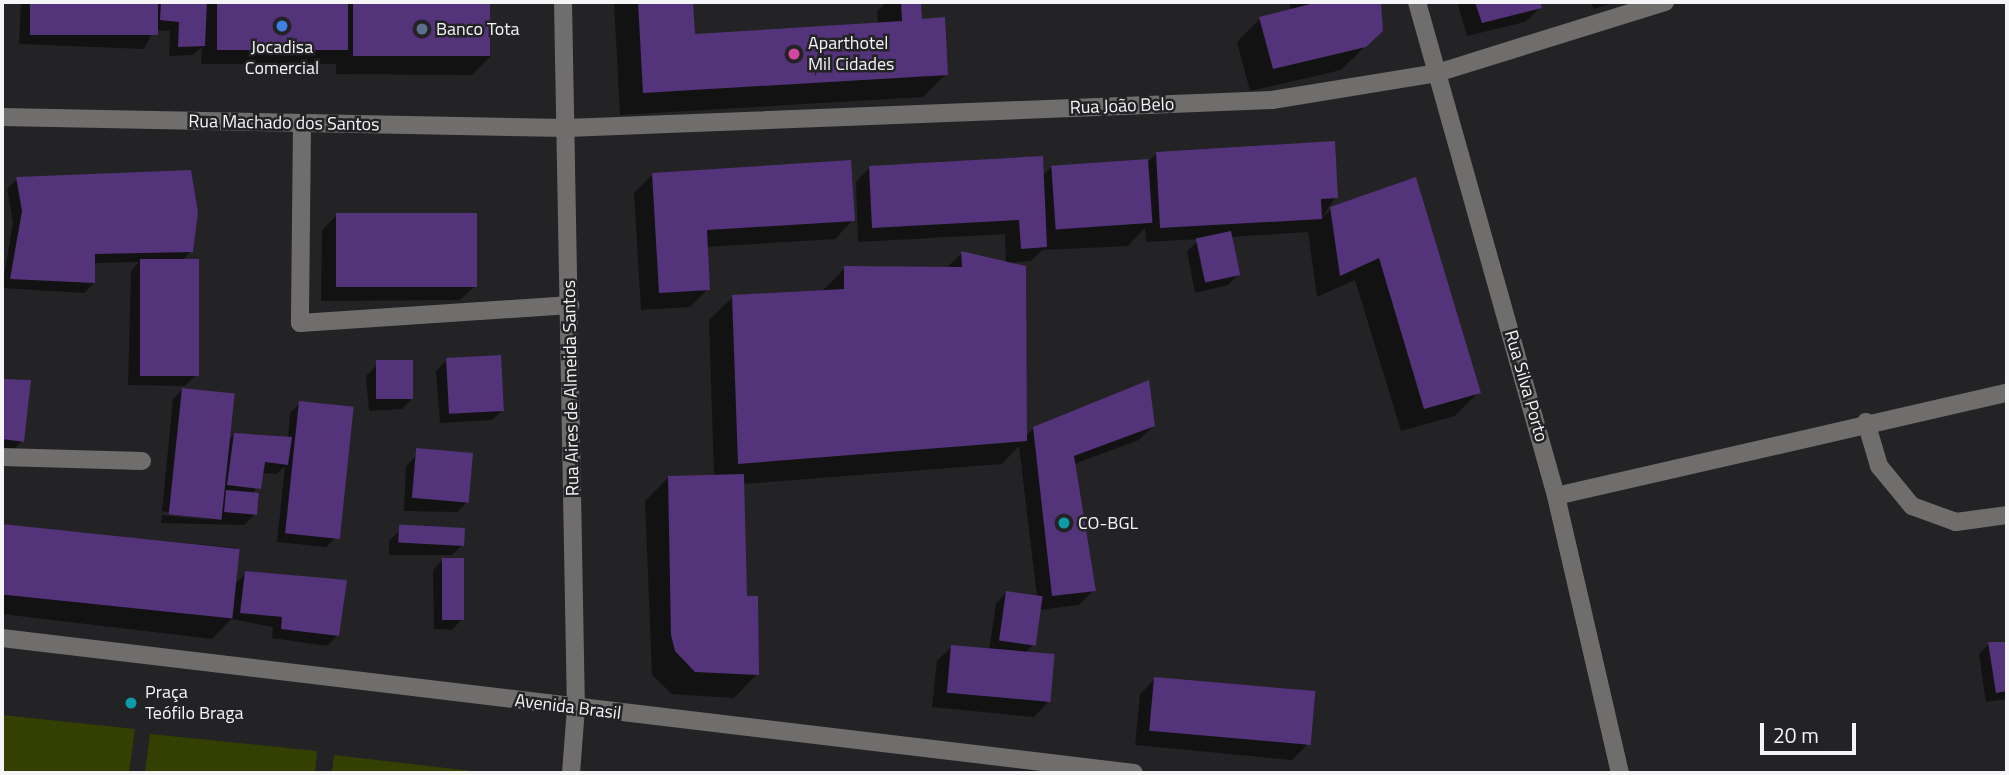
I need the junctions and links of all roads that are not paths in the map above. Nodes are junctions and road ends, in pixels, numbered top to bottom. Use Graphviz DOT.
graph roads {
  1 [pos="563,2"];
  2 [pos="1417,2"];
  3 [pos="1665,2"];
  4 [pos="1437,72"];
  5 [pos="2,117"];
  6 [pos="302,124"];
  7 [pos="567,128"];
  8 [pos="569,305"];
  9 [pos="2007,393"];
  10 [pos="1866,422"];
  11 [pos="2,457"];
  12 [pos="142,461"];
  13 [pos="1556,496"];
  14 [pos="2007,515"];
  15 [pos="2,638"];
  16 [pos="576,708"];
  17 [pos="571,773"];
  18 [pos="1134,773"];
  19 [pos="1619,773"];
  1 -- 7 [label="street, Rua Aires de Almeida Santos"];
  2 -- 4 [label="street, Rua Silva Porto"];
  3 -- 4 [label="street, Rua João Belo"];
  4 -- 7 [label="street, Rua João Belo"];
  4 -- 13 [label="street, Rua Silva Porto"];
  5 -- 6 [label="street, Rua Machado dos Santos"];
  6 -- 7 [label="street, Rua Machado dos Santos"];
  6 -- 8 [label="street"];
  7 -- 8 [label="street, Rua Aires de Almeida Santos"];
  8 -- 16 [label="street, Rua Aires de Almeida Santos"];
  9 -- 10 [label="street"];
  10 -- 13 [label="street"];
  10 -- 14 [label="street"];
  11 -- 12 [label="street"];
  13 -- 19 [label="street, Rua Silva Porto"];
  15 -- 16 [label="street, Avenida Brasil"];
  16 -- 17 [label="street, Rua Aires de Almeida Santos"];
  16 -- 18 [label="street, Avenida Brasil"];
}
